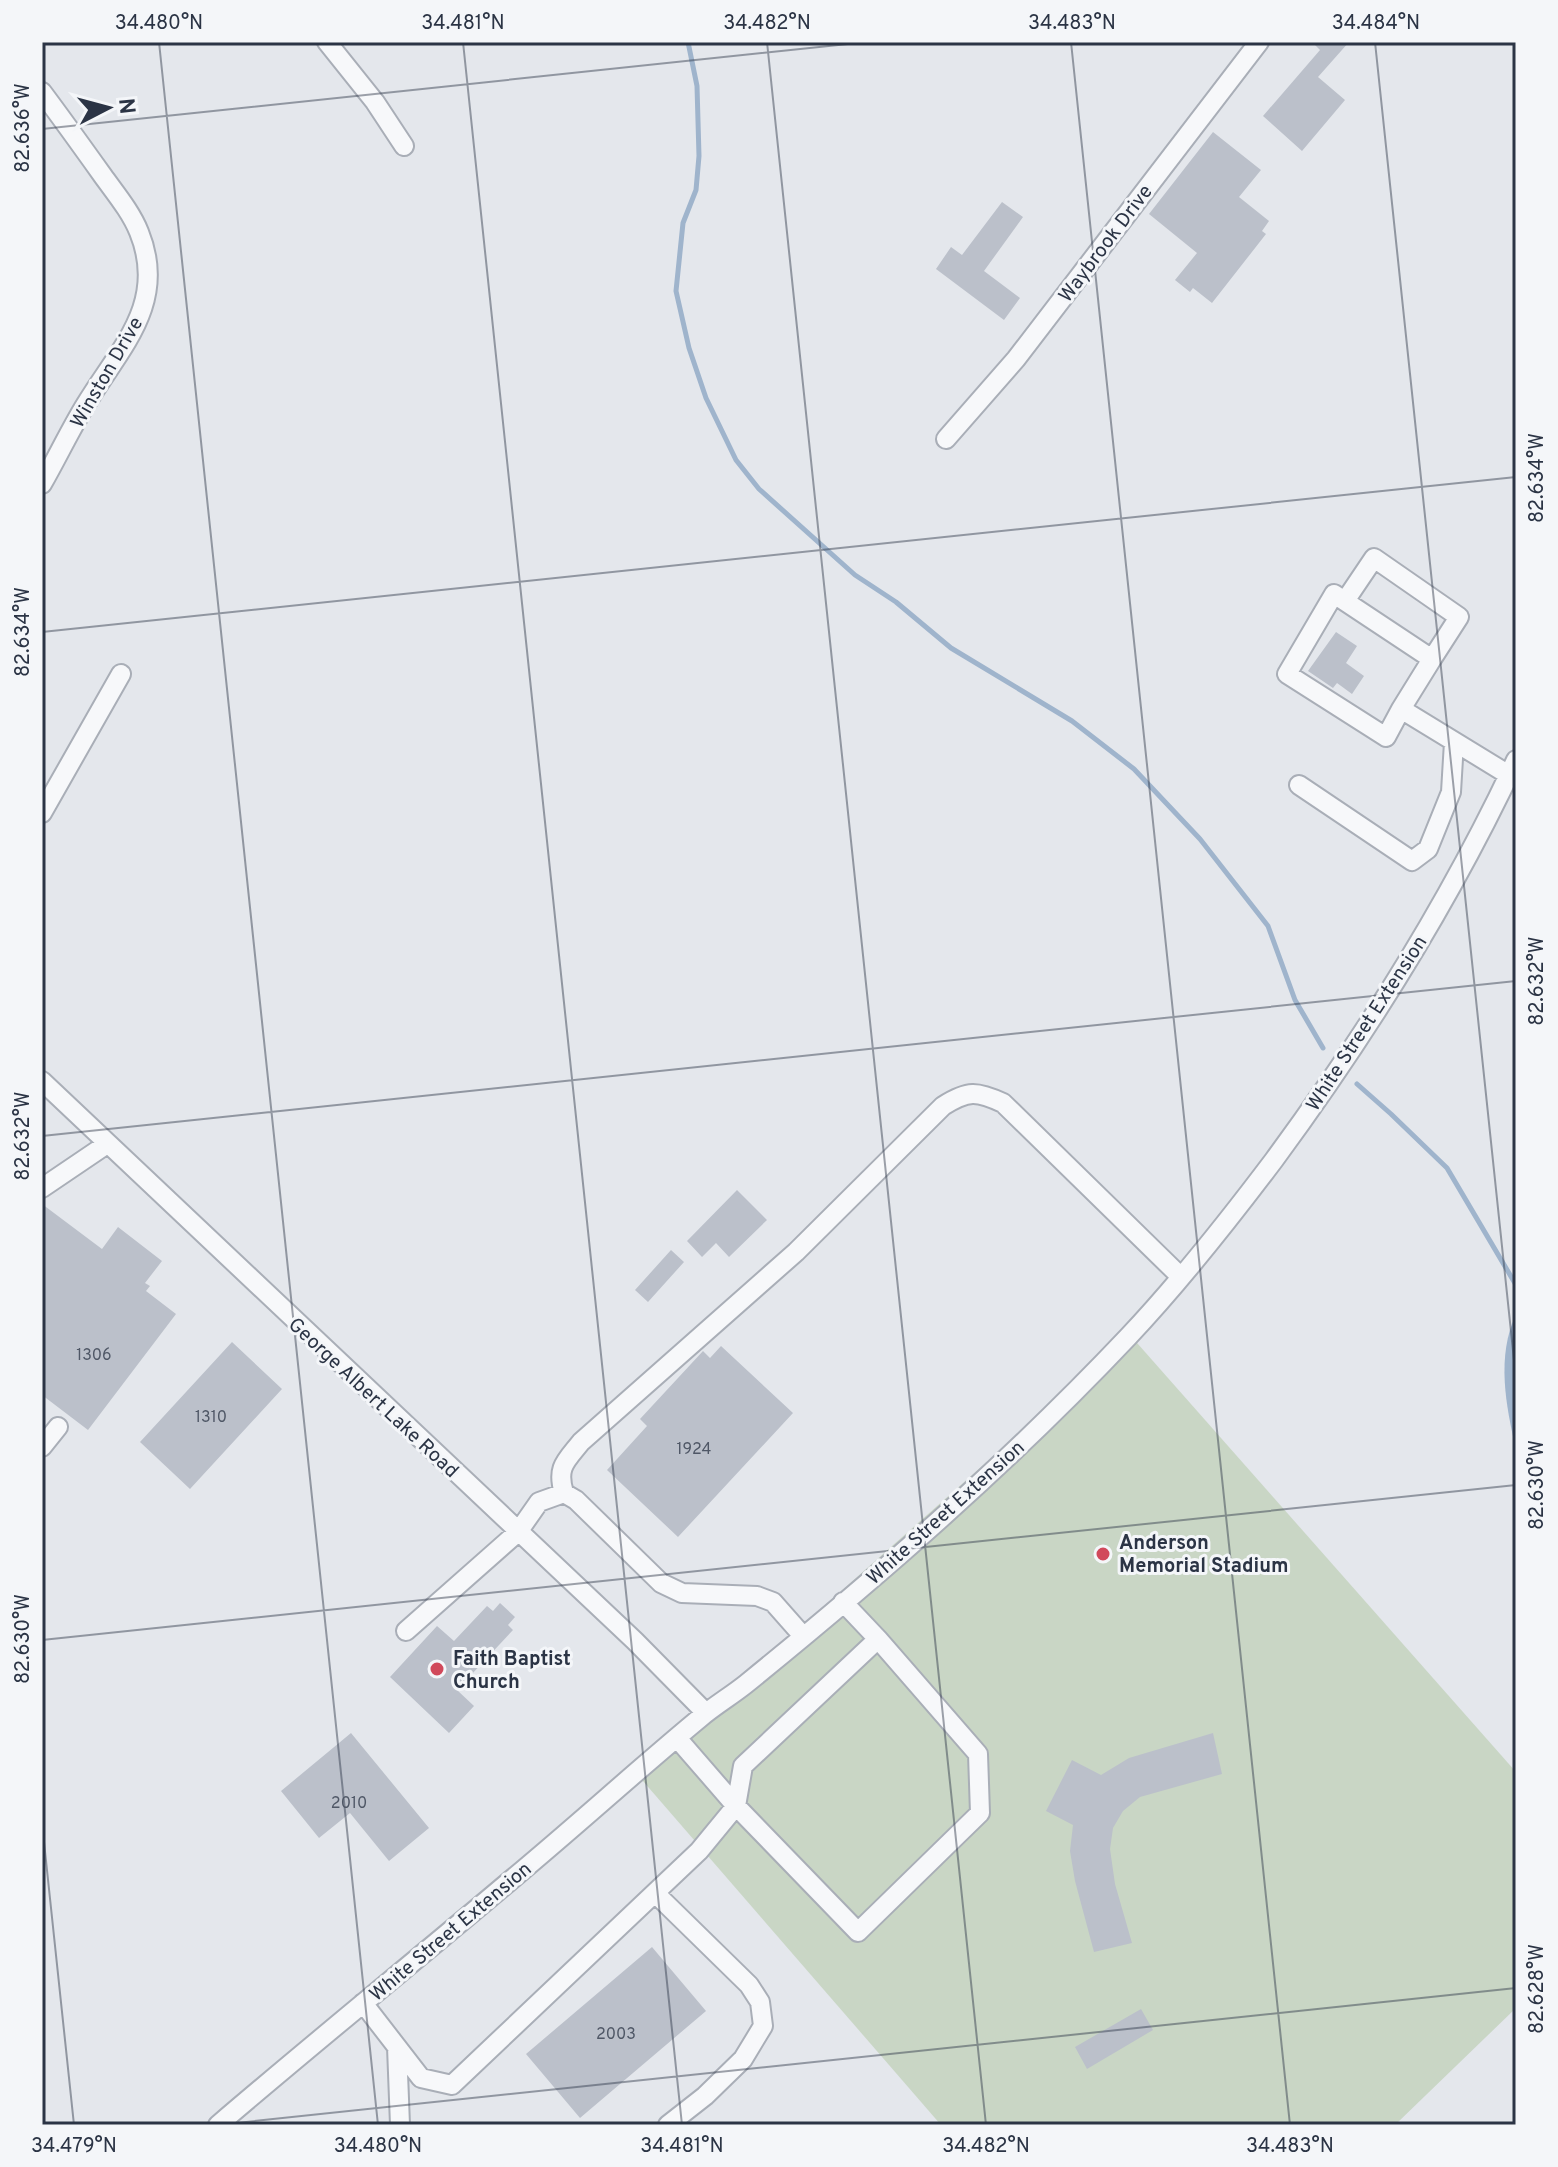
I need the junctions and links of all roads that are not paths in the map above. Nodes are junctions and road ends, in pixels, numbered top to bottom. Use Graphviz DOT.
graph roads {
  1 [pos="327,42"];
  2 [pos="1259,42"];
  3 [pos="42,92"];
  4 [pos="404,146"];
  5 [pos="946,439"];
  6 [pos="42,484"];
  7 [pos="1345,601"];
  8 [pos="1432,659"];
  9 [pos="121,674"];
  10 [pos="1401,709"];
  11 [pos="1454,742"];
  12 [pos="1512,767"];
  13 [pos="1299,785"];
  14 [pos="42,813"];
  15 [pos="42,1081"];
  16 [pos="107,1144"];
  17 [pos="42,1188"];
  18 [pos="1181,1277"];
  19 [pos="58,1427"];
  20 [pos="42,1447"];
  21 [pos="564,1493"];
  22 [pos="518,1532"];
  23 [pos="843,1602"];
  24 [pos="406,1631"];
  25 [pos="803,1636"];
  26 [pos="878,1639"];
  27 [pos="706,1713"];
  28 [pos="677,1738"];
  29 [pos="736,1806"];
  30 [pos="655,1893"];
  31 [pos="363,2003"];
  32 [pos="397,2047"];
  33 [pos="218,2125"];
  34 [pos="400,2125"];
  35 [pos="668,2125"];
  1 -- 4 [label="street"];
  2 -- 5 [label="street, Waybrook Drive"];
  3 -- 6 [label="street, Winston Drive"];
  7 -- 8 [label="street"];
  7 -- 8 [label="street"];
  7 -- 10 [label="street"];
  8 -- 10 [label="street"];
  9 -- 14 [label="street"];
  10 -- 11 [label="street"];
  11 -- 12 [label="street"];
  11 -- 13 [label="street"];
  12 -- 18 [label="street, White Street Extension"];
  15 -- 16 [label="street, George Albert Lake Road"];
  16 -- 17 [label="street"];
  16 -- 22 [label="street, George Albert Lake Road"];
  18 -- 21 [label="street"];
  18 -- 23 [label="street, White Street Extension"];
  19 -- 20 [label="street"];
  21 -- 22 [label="street"];
  21 -- 25 [label="street"];
  22 -- 24 [label="street"];
  22 -- 27 [label="street, George Albert Lake Road"];
  23 -- 25 [label="street, White Street Extension"];
  23 -- 26 [label="street"];
  25 -- 27 [label="street, White Street Extension"];
  26 -- 29 [label="street"];
  26 -- 29 [label="street"];
  27 -- 28 [label="street, White Street Extension"];
  28 -- 29 [label="street"];
  28 -- 31 [label="street, White Street Extension"];
  29 -- 30 [label="street"];
  30 -- 32 [label="street"];
  30 -- 35 [label="street"];
  31 -- 32 [label="street"];
  31 -- 33 [label="street, White Street Extension"];
  32 -- 34 [label="street"];
}
